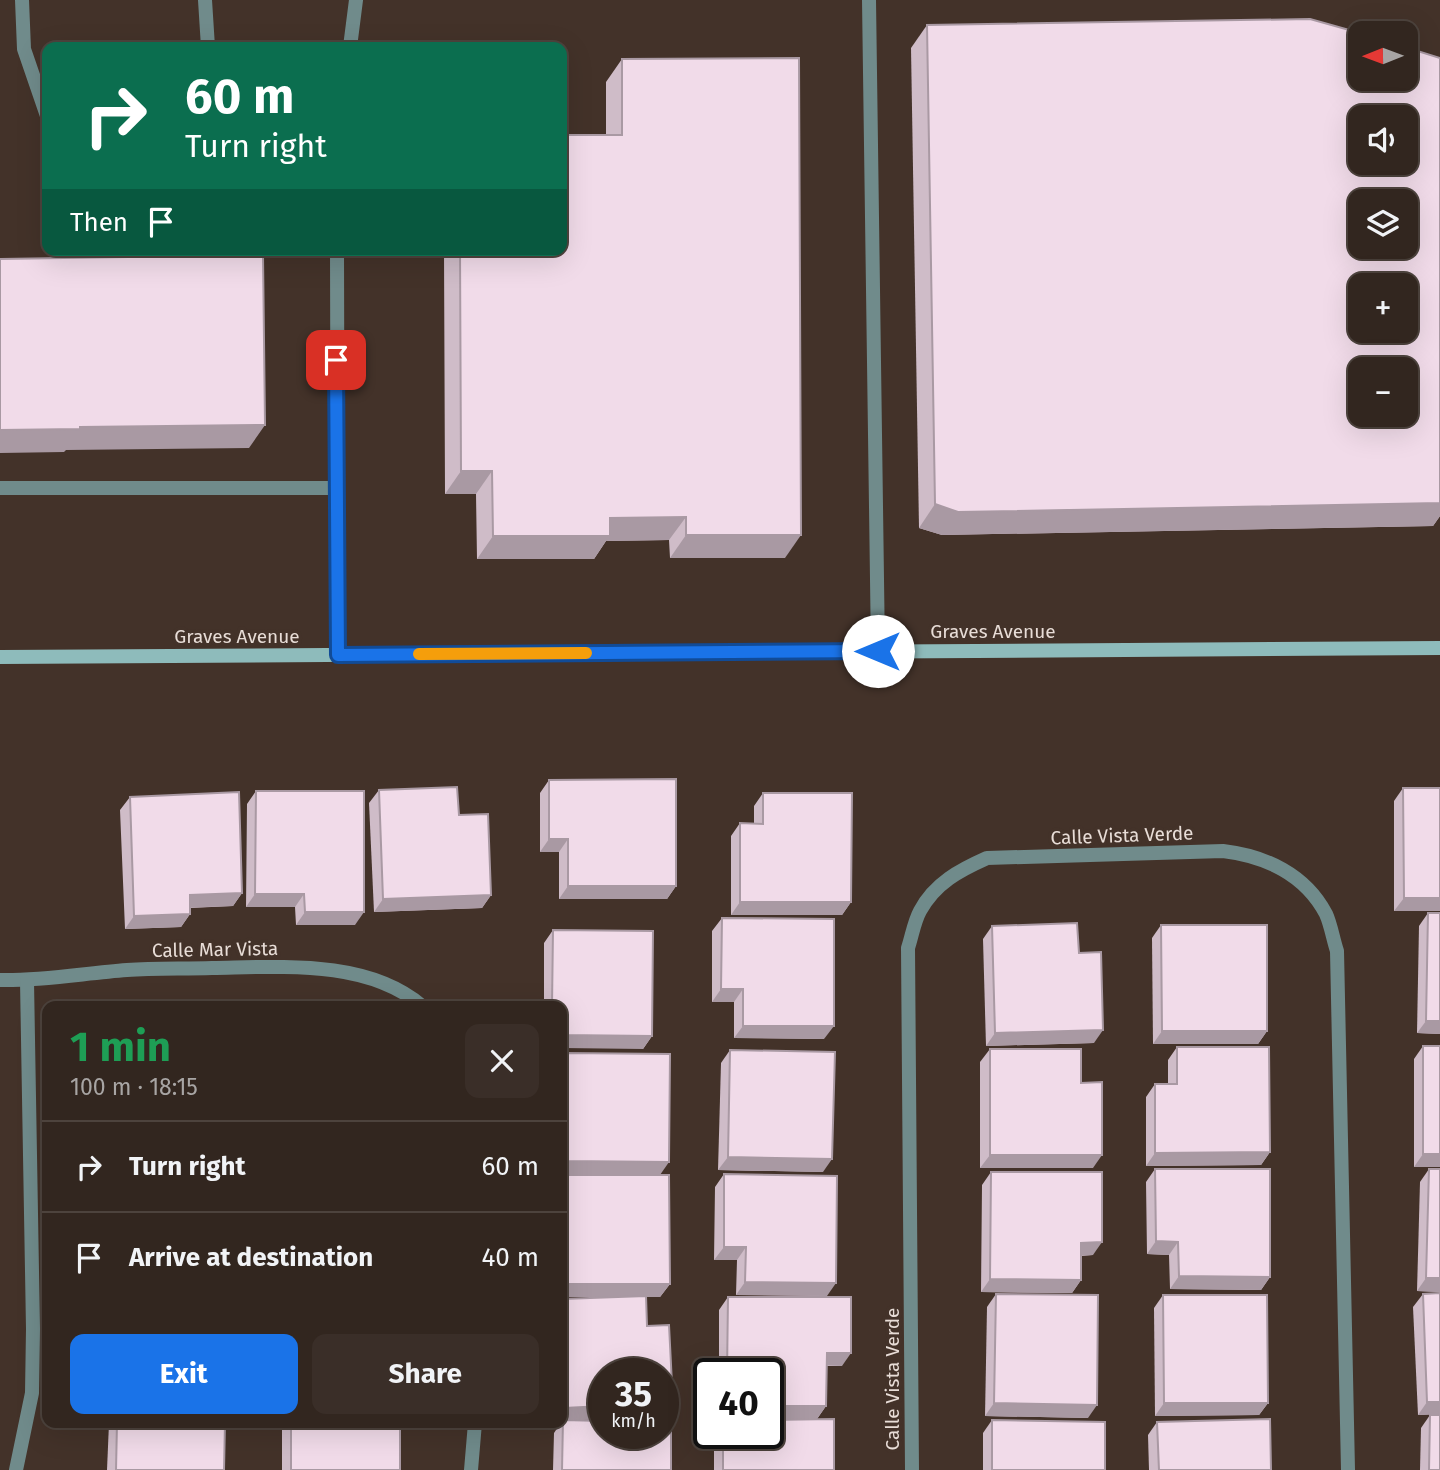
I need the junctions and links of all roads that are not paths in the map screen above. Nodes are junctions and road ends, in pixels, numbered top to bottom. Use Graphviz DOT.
graph roads {
  1 [pos="22,0"];
  2 [pos="205,0"];
  3 [pos="356,0"];
  4 [pos="869,0"];
  5 [pos="208,42"];
  6 [pos="351,42"];
  7 [pos="42,101"];
  8 [pos="337,256"];
  9 [pos="0,488"];
  10 [pos="337,488"];
  11 [pos="1440,648"];
  12 [pos="878,651"];
  13 [pos="338,655"];
  14 [pos="0,657"];
  15 [pos="0,980"];
  16 [pos="27,981"];
  17 [pos="416,1001"];
  18 [pos="475,1428"];
  19 [pos="16,1470"];
  20 [pos="471,1470"];
  21 [pos="912,1470"];
  22 [pos="1349,1470"];
  1 -- 7 [label="street"];
  2 -- 5 [label="street"];
  3 -- 6 [label="street"];
  4 -- 12 [label="street"];
  8 -- 10 [label="street"];
  9 -- 10 [label="street"];
  10 -- 13 [label="street"];
  11 -- 12 [label="street, Graves Avenue"];
  12 -- 13 [label="street, Graves Avenue"];
  13 -- 14 [label="street, Graves Avenue"];
  15 -- 16 [label="street, Calle Mar Vista"];
  16 -- 17 [label="street, Calle Mar Vista"];
  16 -- 19 [label="street"];
  18 -- 20 [label="street"];
  21 -- 22 [label="street, Calle Vista Verde"];
}
